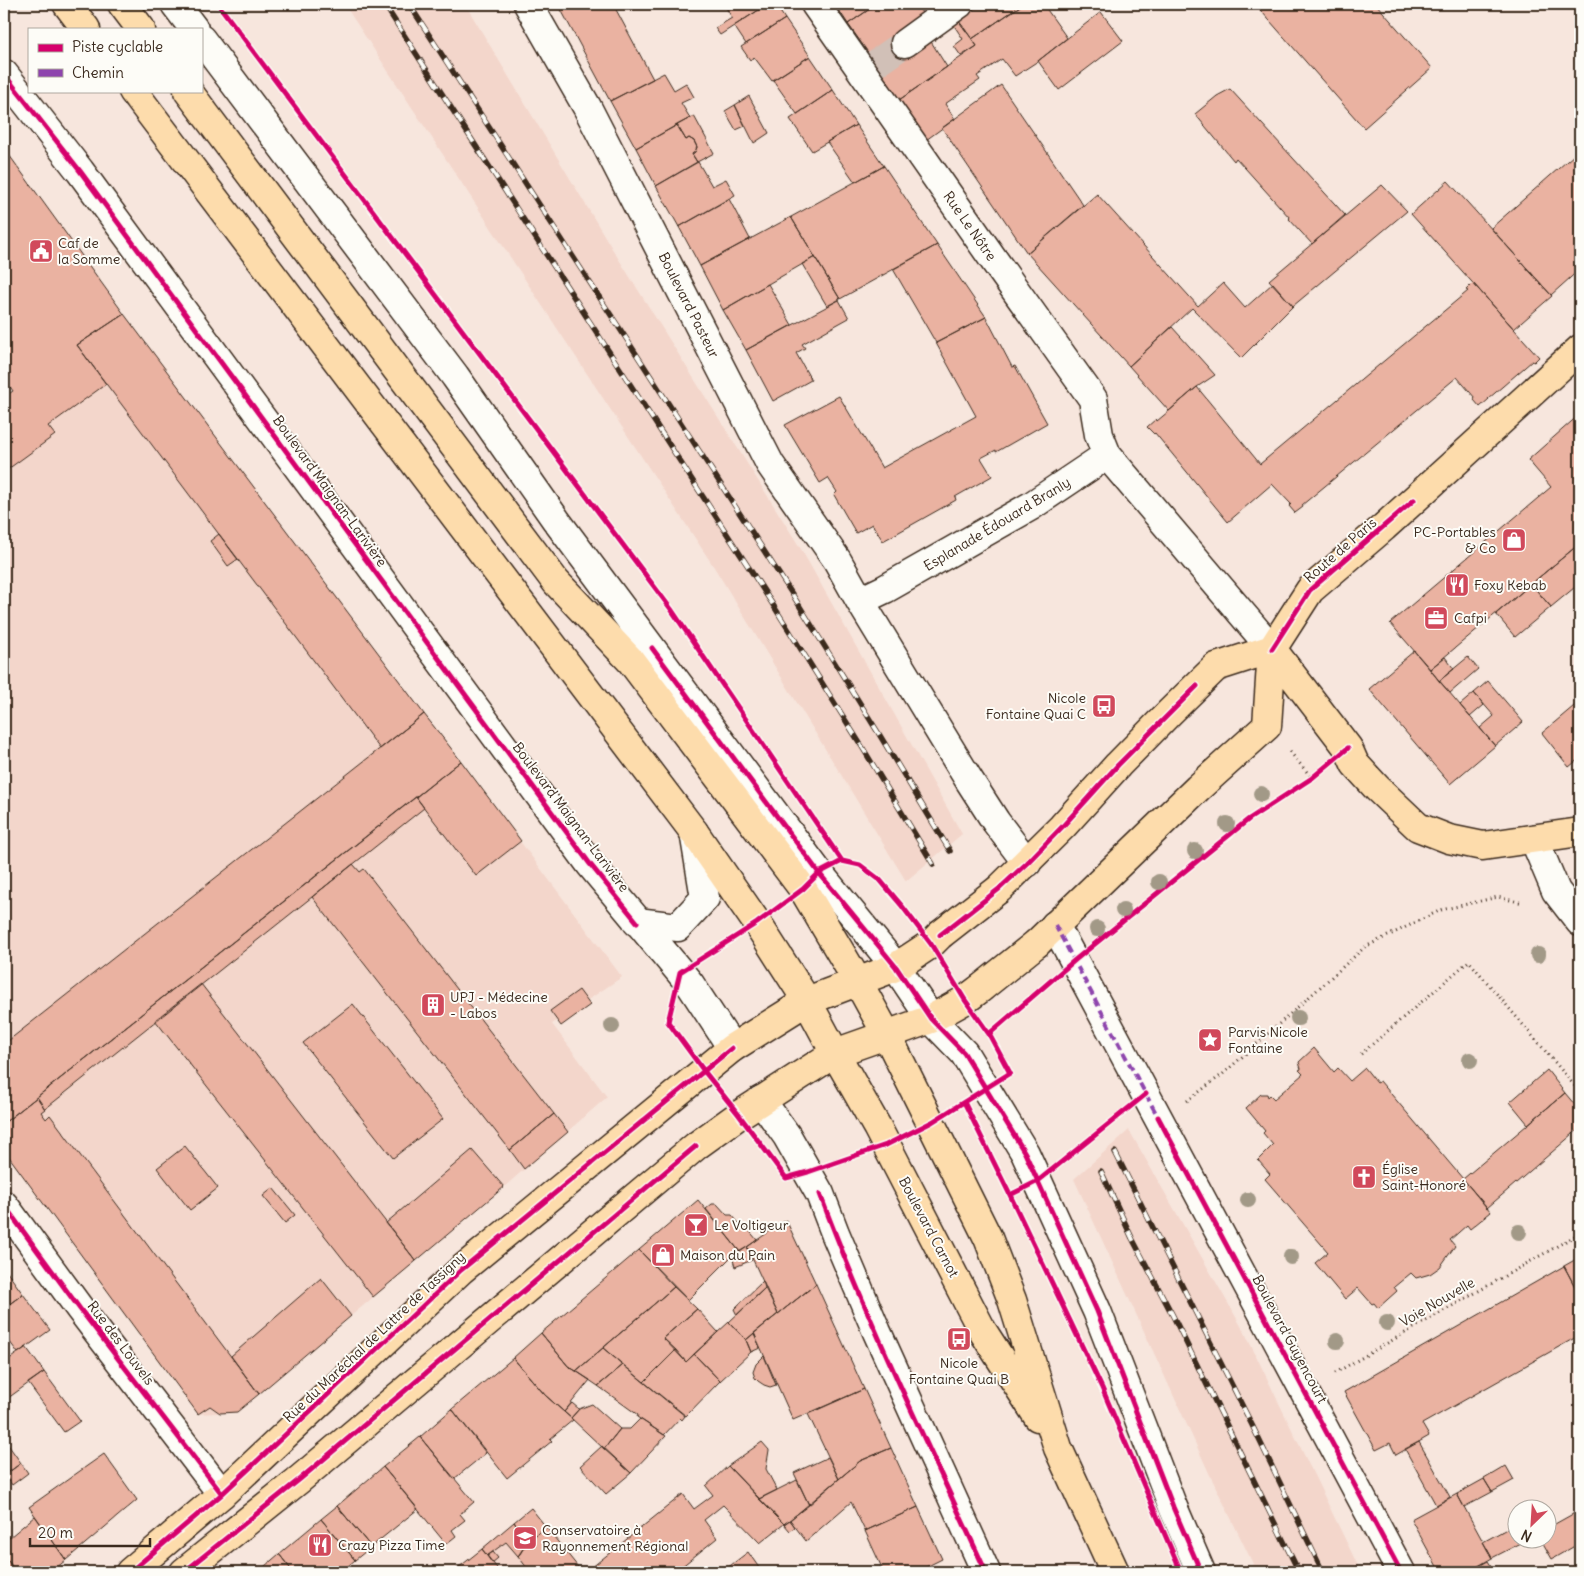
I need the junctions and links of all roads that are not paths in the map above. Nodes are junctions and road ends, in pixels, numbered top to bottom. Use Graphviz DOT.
graph roads {
  1 [pos="67,4"];
  2 [pos="122,4"];
  3 [pos="175,4"];
  4 [pos="528,4"];
  5 [pos="815,4"];
  6 [pos="959,4"];
  7 [pos="85,28"];
  8 [pos="140,28"];
  9 [pos="193,28"];
  10 [pos="202,40"];
  11 [pos="905,43"];
  12 [pos="4,74"];
  13 [pos="134,92"];
  14 [pos="189,92"];
  15 [pos="1580,348"];
  16 [pos="1107,455"];
  17 [pos="860,601"];
  18 [pos="1272,649"];
  19 [pos="694,832"];
  20 [pos="1580,832"];
  21 [pos="1534,838"];
  22 [pos="1027,863"];
  23 [pos="637,922"];
  24 [pos="1580,922"];
  25 [pos="1046,934"];
  26 [pos="896,968"];
  27 [pos="858,982"];
  28 [pos="807,1001"];
  29 [pos="931,1019"];
  30 [pos="887,1035"];
  31 [pos="732,1048"];
  32 [pos="835,1054"];
  33 [pos="761,1100"];
  34 [pos="4,1205"];
  35 [pos="1058,1448"];
  36 [pos="222,1494"];
  37 [pos="130,1572"];
  38 [pos="184,1572"];
  39 [pos="986,1572"];
  40 [pos="1115,1572"];
  41 [pos="1201,1572"];
  42 [pos="1401,1572"];
  1 -- 7 [label="main road"];
  2 -- 8 [label="main road"];
  3 -- 9 [label="street"];
  4 -- 17 [label="street, Boulevard Pasteur"];
  5 -- 16 [label="street, Rue Le Nôtre"];
  6 -- 11 [label="street"];
  10 -- 26 [label="street"];
  12 -- 23 [label="street, Boulevard Maignan-Larivière"];
  13 -- 19 [label="main road"];
  14 -- 27 [label="main road"];
  15 -- 18 [label="main road, Route de Paris"];
  16 -- 17 [label="street, Esplanade Édouard Branly"];
  16 -- 18 [label="street"];
  17 -- 22 [label="street"];
  18 -- 21 [label="main road"];
  18 -- 22 [label="main road"];
  18 -- 25 [label="main road"];
  19 -- 23 [label="street"];
  19 -- 28 [label="main road"];
  20 -- 21 [label="main road"];
  21 -- 24 [label="street"];
  22 -- 26 [label="main road, bridge"];
  23 -- 31 [label="street, Boulevard Maignan-Larivière"];
  25 -- 29 [label="main road, bridge"];
  25 -- 42 [label="street, Boulevard Guyencourt"];
  26 -- 27 [label="main road, Rue du Maréchal de Lattre de Tassigny"];
  26 -- 29 [label="street"];
  27 -- 28 [label="main road, Rue du Maréchal de Lattre de Tassigny"];
  27 -- 30 [label="main road, Boulevard Carnot"];
  28 -- 31 [label="main road, Rue du Maréchal de Lattre de Tassigny"];
  28 -- 32 [label="main road, Boulevard Carnot"];
  29 -- 30 [label="main road"];
  29 -- 41 [label="street"];
  30 -- 32 [label="main road"];
  30 -- 35 [label="main road, Boulevard Carnot"];
  31 -- 36 [label="main road, Rue du Maréchal de Lattre de Tassigny"];
  32 -- 33 [label="main road"];
  32 -- 35 [label="main road, Boulevard Carnot"];
  33 -- 38 [label="main road"];
  33 -- 39 [label="street"];
  34 -- 36 [label="street, Rue des Louvels"];
  35 -- 40 [label="main road, Boulevard Carnot"];
  36 -- 37 [label="main road, Rue du Maréchal de Lattre de Tassigny"];
}
